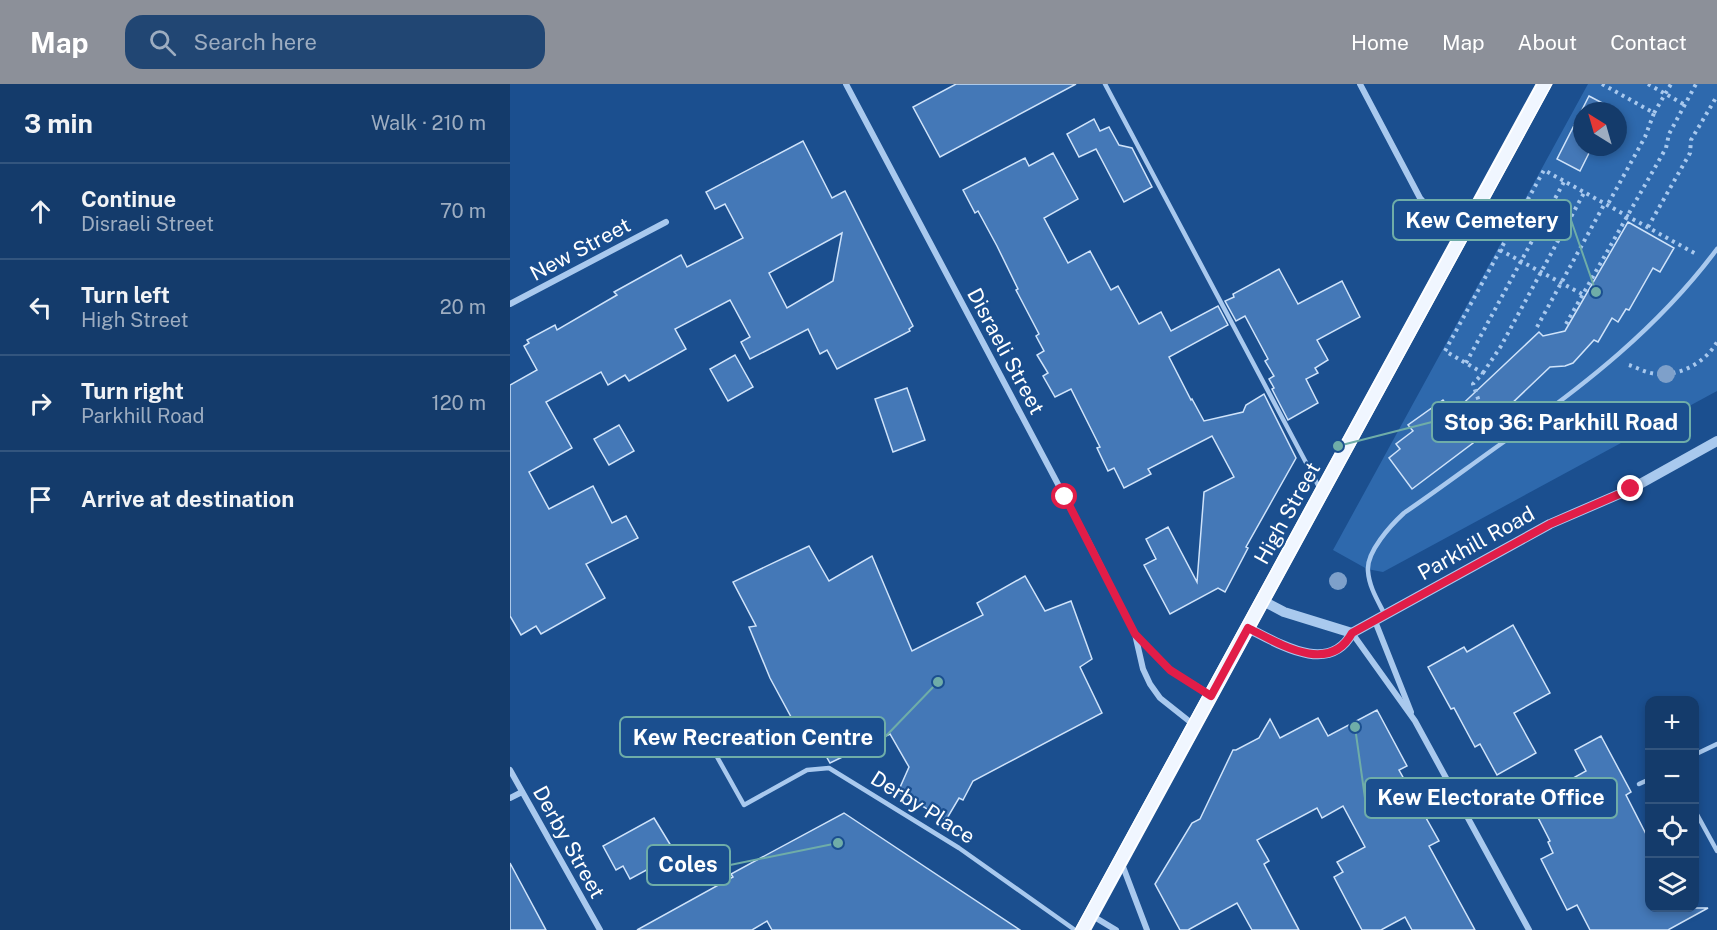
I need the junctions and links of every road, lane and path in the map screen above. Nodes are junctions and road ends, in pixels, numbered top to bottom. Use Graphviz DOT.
graph roads {
  1 [pos="846,84"];
  2 [pos="1105,84"];
  3 [pos="1359,84"];
  4 [pos="1544,84"];
  5 [pos="1602,84"];
  6 [pos="1648,84"];
  7 [pos="1671,84"];
  8 [pos="1696,84"];
  9 [pos="1666,94"];
  10 [pos="1717,96"];
  11 [pos="1685,105"];
  12 [pos="1654,113"];
  13 [pos="1565,180"];
  14 [pos="1585,191"];
  15 [pos="1606,203"];
  16 [pos="1628,216"];
  17 [pos="666,222"];
  18 [pos="1648,227"];
  19 [pos="1462,235"];
  20 [pos="1717,249"];
  21 [pos="1500,250"];
  22 [pos="1520,261"];
  23 [pos="1709,261"];
  24 [pos="1541,272"];
  25 [pos="1561,282"];
  26 [pos="1582,294"];
  27 [pos="510,304"];
  28 [pos="1566,324"];
  29 [pos="1538,327"];
  30 [pos="1717,342"];
  31 [pos="1615,358"];
  32 [pos="1466,363"];
  33 [pos="1483,373"];
  34 [pos="1503,442"];
  35 [pos="1715,446"];
  36 [pos="1321,494"];
  37 [pos="1263,601"];
  38 [pos="1380,618"];
  39 [pos="1248,628"];
  40 [pos="1352,633"];
  41 [pos="1135,634"];
  42 [pos="1211,696"];
  43 [pos="1415,721"];
  44 [pos="1194,726"];
  45 [pos="1717,744"];
  46 [pos="1699,753"];
  47 [pos="716,754"];
  48 [pos="510,770"];
  49 [pos="1645,781"];
  50 [pos="1639,784"];
  51 [pos="522,792"];
  52 [pos="510,798"];
  53 [pos="1699,817"];
  54 [pos="1717,851"];
  55 [pos="1121,861"];
  56 [pos="1091,915"];
  57 [pos="600,930"];
  58 [pos="1075,930"];
  59 [pos="1083,930"];
  60 [pos="1116,930"];
  61 [pos="1147,930"];
  62 [pos="1529,930"];
  1 -- 41 [label="street, Disraeli Street"];
  2 -- 36 [label="lane"];
  3 -- 19 [label="street"];
  4 -- 19 [label="main road, High Street"];
  5 -- 12 [label="path"];
  6 -- 9 [label="path"];
  7 -- 9 [label="path"];
  8 -- 11 [label="path"];
  9 -- 11 [label="path"];
  9 -- 12 [label="path"];
  10 -- 18 [label="path"];
  11 -- 16 [label="path"];
  12 -- 15 [label="path"];
  13 -- 14 [label="path"];
  13 -- 21 [label="path"];
  13 -- 22 [label="path"];
  14 -- 15 [label="path"];
  14 -- 24 [label="path"];
  15 -- 16 [label="path"];
  15 -- 25 [label="path"];
  16 -- 18 [label="path"];
  16 -- 26 [label="path"];
  17 -- 27 [label="street, New Street"];
  18 -- 23 [label="path"];
  19 -- 36 [label="main road, High Street"];
  20 -- 23 [label="lane"];
  21 -- 22 [label="path"];
  21 -- 32 [label="path"];
  22 -- 24 [label="path"];
  22 -- 32 [label="path"];
  23 -- 31 [label="lane"];
  24 -- 25 [label="path"];
  24 -- 33 [label="path"];
  25 -- 26 [label="path"];
  25 -- 29 [label="path"];
  26 -- 28 [label="path"];
  30 -- 31 [label="path"];
  31 -- 34 [label="lane"];
  32 -- 33 [label="path"];
  33 -- 34 [label="path"];
  34 -- 38 [label="lane"];
  35 -- 38 [label="street, Parkhill Road"];
  36 -- 37 [label="main road, High Street"];
  37 -- 39 [label="main road, High Street"];
  37 -- 40 [label="street"];
  38 -- 40 [label="street, Parkhill Road"];
  38 -- 43 [label="street"];
  39 -- 40 [label="street, Parkhill Road"];
  39 -- 42 [label="main road, High Street"];
  40 -- 43 [label="street"];
  41 -- 42 [label="street, Disraeli Street"];
  41 -- 44 [label="street, Disraeli Street"];
  42 -- 44 [label="main road, High Street"];
  43 -- 62 [label="street"];
  44 -- 55 [label="main road, High Street"];
  45 -- 46 [label="lane"];
  47 -- 58 [label="lane, Derby Place"];
  48 -- 51 [label="street, Derby Street"];
  49 -- 50 [label="lane"];
  51 -- 52 [label="street"];
  51 -- 57 [label="street, Derby Street"];
  53 -- 54 [label="lane"];
  55 -- 56 [label="main road, High Street"];
  55 -- 61 [label="street"];
  56 -- 59 [label="main road, High Street"];
  56 -- 60 [label="street"];
}
